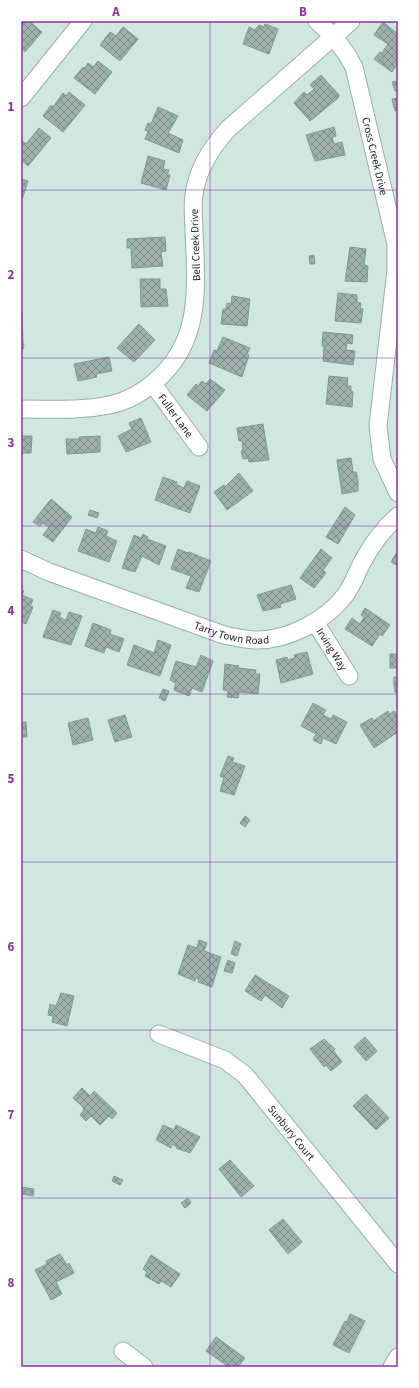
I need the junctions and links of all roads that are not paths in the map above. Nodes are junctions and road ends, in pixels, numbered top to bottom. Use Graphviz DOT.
graph roads {
  1 [pos="83,21"];
  2 [pos="317,21"];
  3 [pos="351,21"];
  4 [pos="334,36"];
  5 [pos="24,87"];
  6 [pos="153,384"];
  7 [pos="21,409"];
  8 [pos="199,447"];
  9 [pos="398,492"];
  10 [pos="398,516"];
  11 [pos="21,559"];
  12 [pos="315,622"];
  13 [pos="349,676"];
  14 [pos="159,1034"];
  15 [pos="398,1264"];
  16 [pos="123,1350"];
  17 [pos="398,1357"];
  18 [pos="144,1367"];
  19 [pos="392,1367"];
  1 -- 5 [label="street"];
  2 -- 4 [label="street, Cross Creek Drive"];
  3 -- 4 [label="street, Bell Creek Drive"];
  4 -- 6 [label="street, Bell Creek Drive"];
  4 -- 9 [label="street, Cross Creek Drive"];
  6 -- 7 [label="street, Bell Creek Drive"];
  6 -- 8 [label="street, Fuller Lane"];
  10 -- 12 [label="street, Tarry Town Road"];
  11 -- 12 [label="street, Tarry Town Road"];
  12 -- 13 [label="street, Irving Way"];
  14 -- 15 [label="street, Sunbury Court"];
  16 -- 18 [label="street"];
  17 -- 19 [label="street"];
}
